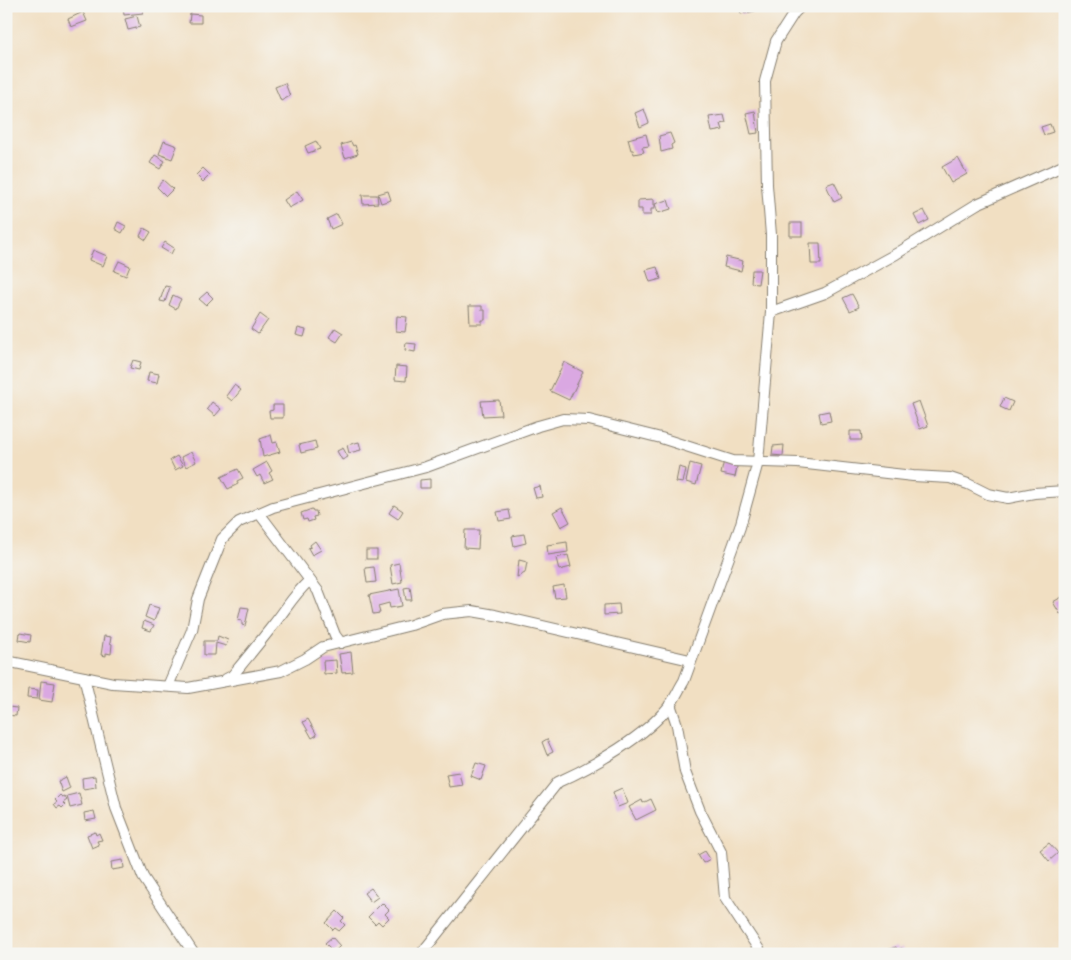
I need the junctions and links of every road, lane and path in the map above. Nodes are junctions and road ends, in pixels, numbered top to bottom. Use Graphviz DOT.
graph roads {
  1 [pos="801,6"];
  2 [pos="1065,165"];
  3 [pos="771,312"];
  4 [pos="758,462"];
  5 [pos="1065,491"];
  6 [pos="259,513"];
  7 [pos="309,581"];
  8 [pos="341,643"];
  9 [pos="6,660"];
  10 [pos="690,660"];
  11 [pos="84,677"];
  12 [pos="218,682"];
  13 [pos="168,686"];
  14 [pos="670,704"];
  15 [pos="194,954"];
  16 [pos="420,954"];
  17 [pos="762,954"];
  1 -- 3 [label="street"];
  2 -- 3 [label="street"];
  3 -- 4 [label="street"];
  4 -- 5 [label="street"];
  4 -- 6 [label="street"];
  4 -- 10 [label="street"];
  6 -- 7 [label="street"];
  6 -- 13 [label="street"];
  7 -- 8 [label="street"];
  7 -- 12 [label="street"];
  8 -- 10 [label="street"];
  8 -- 12 [label="street"];
  9 -- 11 [label="street"];
  10 -- 14 [label="street"];
  11 -- 13 [label="street"];
  11 -- 15 [label="street"];
  12 -- 13 [label="street"];
  14 -- 16 [label="street"];
  14 -- 17 [label="street"];
}
